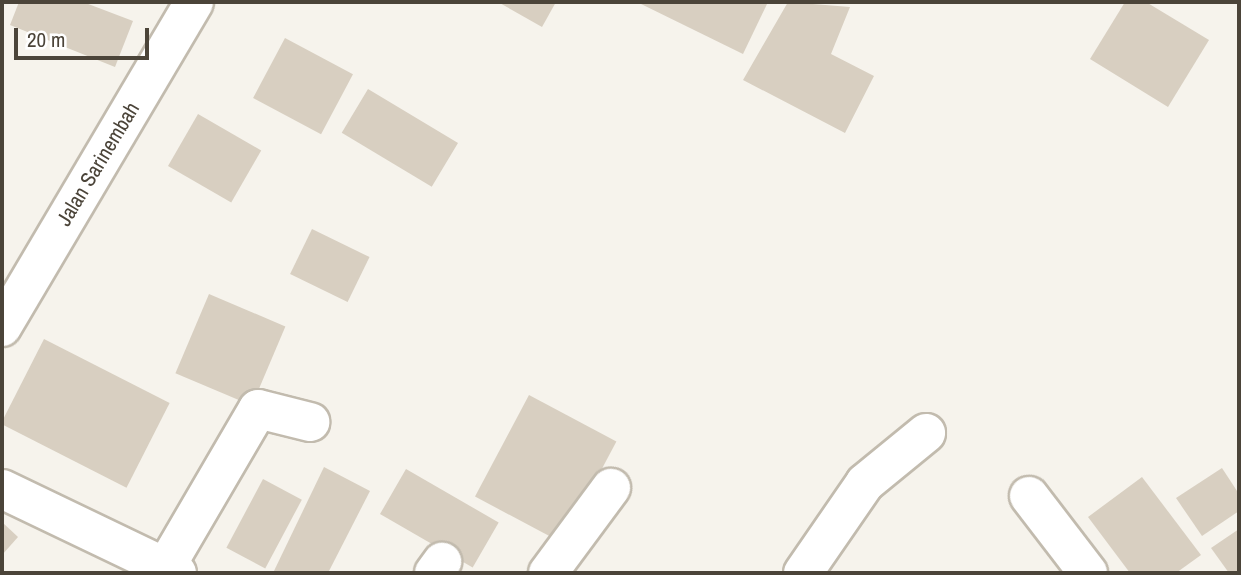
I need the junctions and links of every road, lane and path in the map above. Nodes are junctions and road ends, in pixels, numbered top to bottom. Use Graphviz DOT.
graph roads {
  1 [pos="187,4"];
  2 [pos="2,327"];
  3 [pos="310,422"];
  4 [pos="926,433"];
  5 [pos="611,488"];
  6 [pos="2,489"];
  7 [pos="1029,496"];
  8 [pos="171,570"];
  9 [pos="548,573"];
  10 [pos="803,573"];
  11 [pos="1088,573"];
  1 -- 2 [label="street, Jalan Sarinembah"];
  3 -- 8 [label="street"];
  4 -- 10 [label="street"];
  5 -- 9 [label="street"];
  6 -- 8 [label="street"];
  7 -- 11 [label="street"];
}
